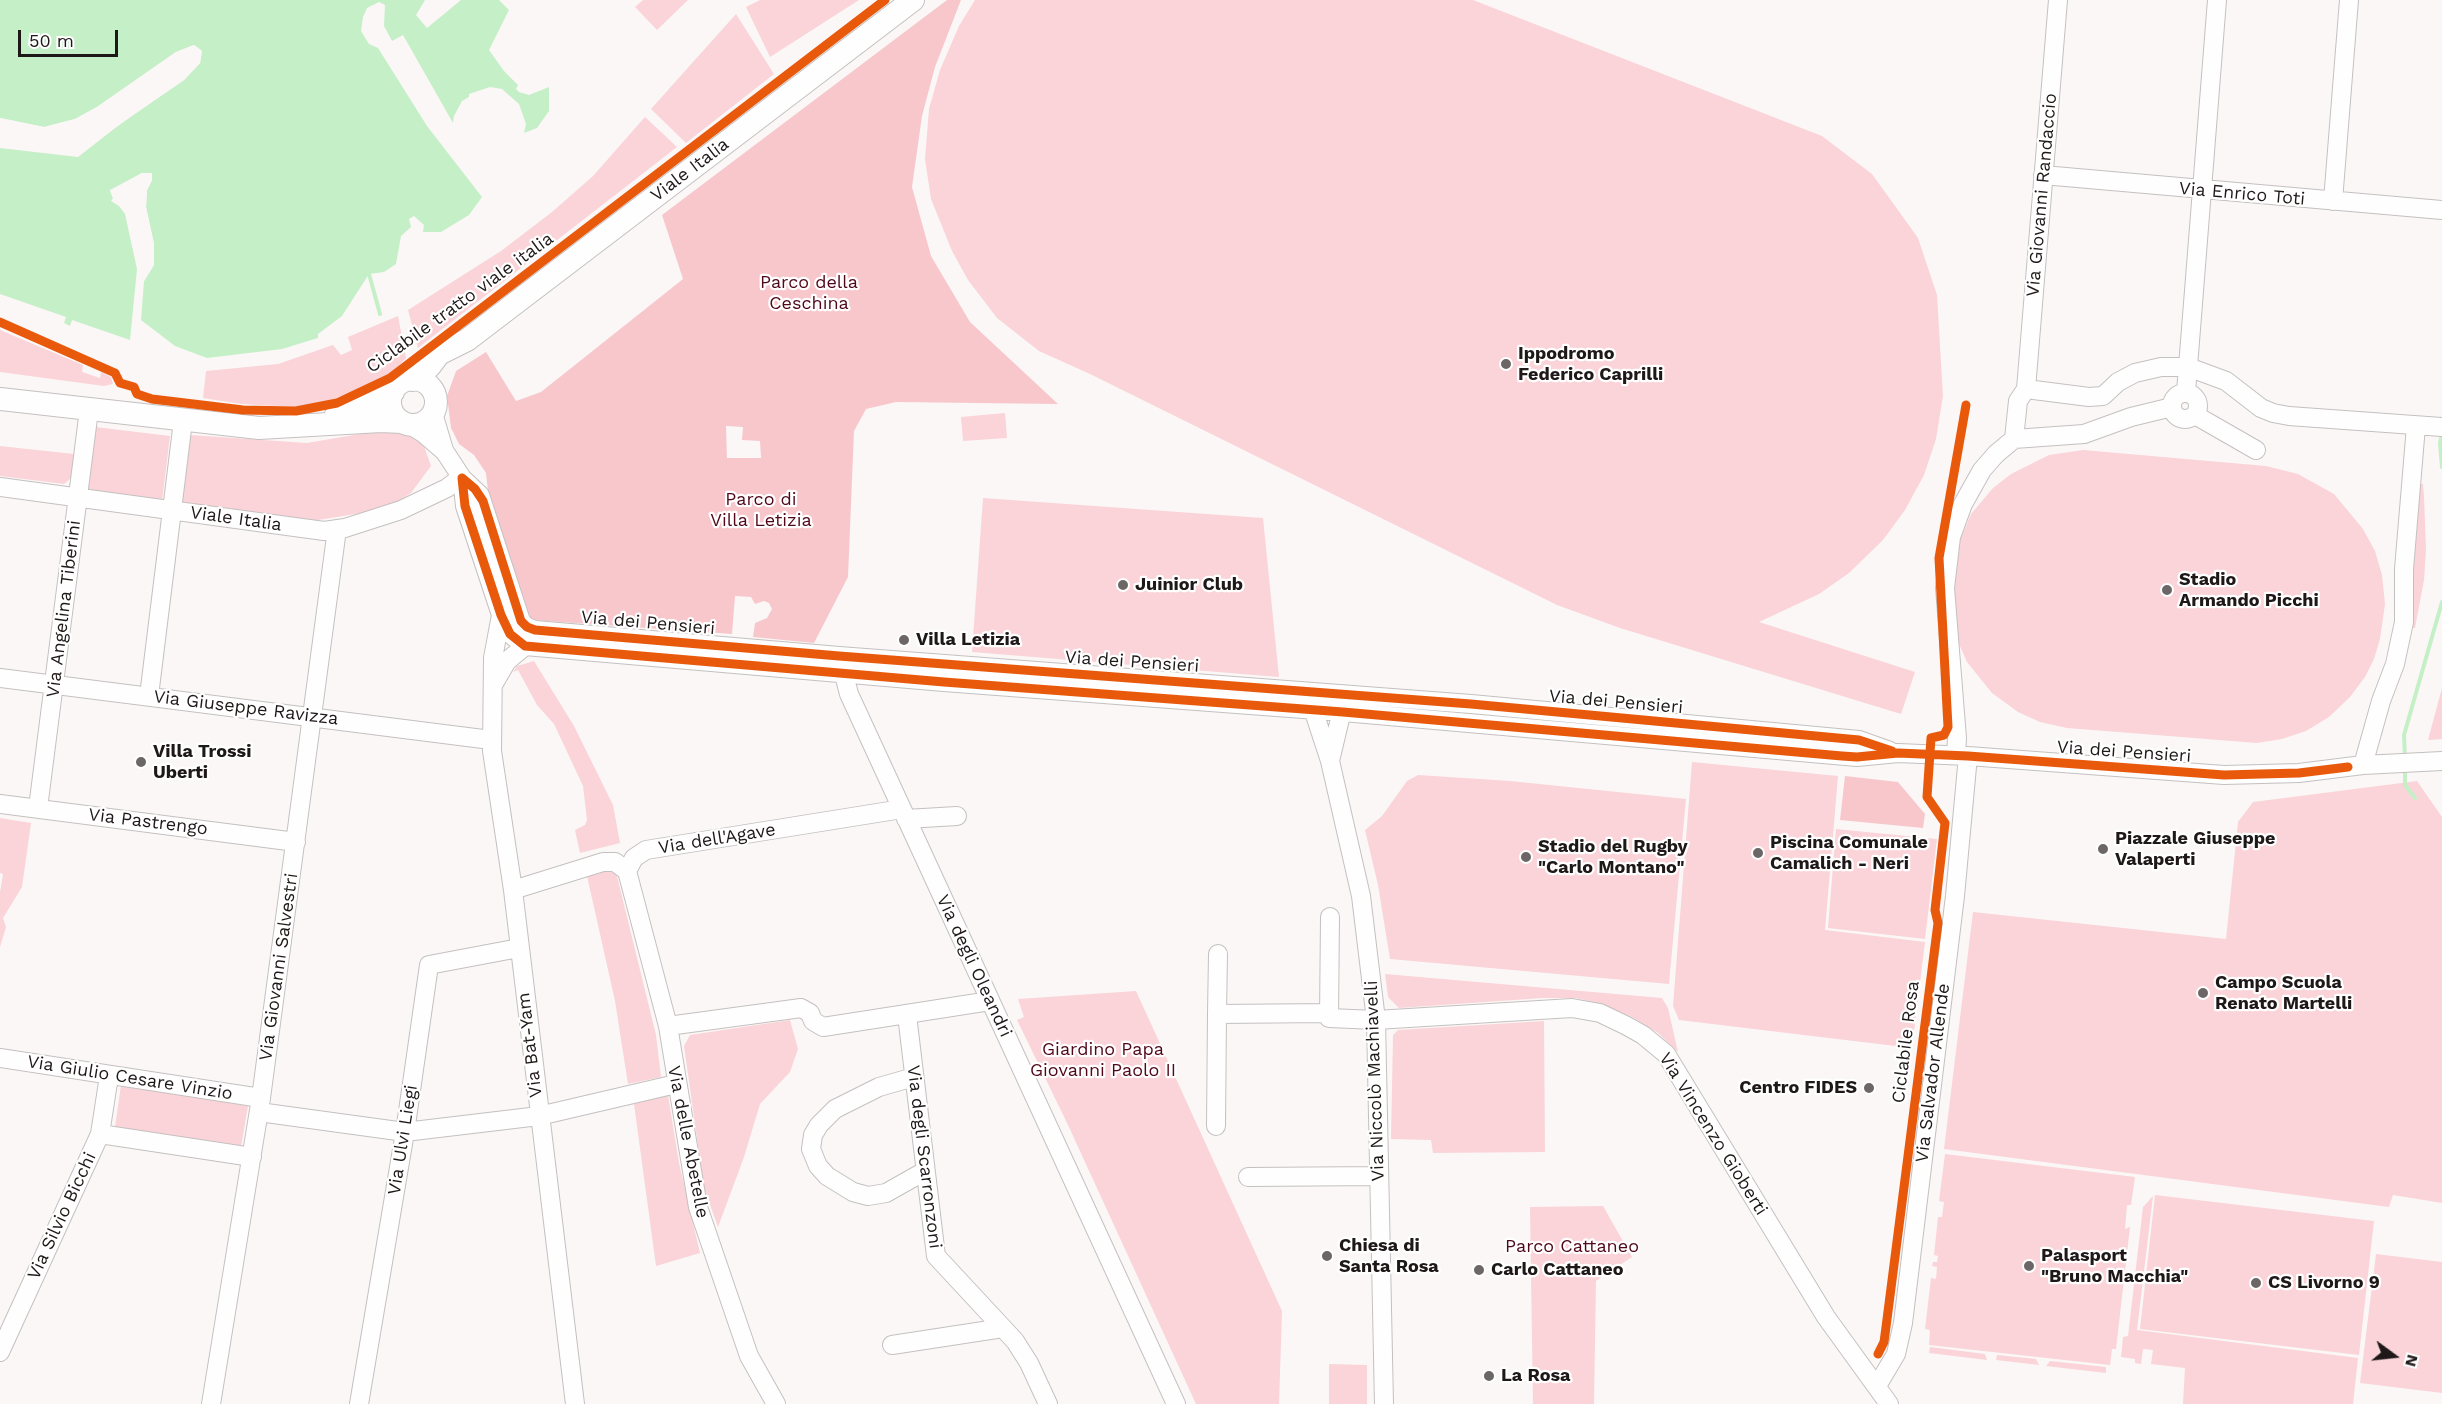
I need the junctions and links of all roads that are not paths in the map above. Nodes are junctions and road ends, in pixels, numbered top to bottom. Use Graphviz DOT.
graph roads {
  1 [pos="913,0"];
  2 [pos="2058,0"];
  3 [pos="2217,0"];
  4 [pos="2349,0"];
  5 [pos="2043,175"];
  6 [pos="2202,190"];
  7 [pos="2334,201"];
  8 [pos="2442,210"];
  9 [pos="467,340"];
  10 [pos="2188,367"];
  11 [pos="403,386"];
  12 [pos="2026,389"];
  13 [pos="2186,392"];
  14 [pos="0,399"];
  15 [pos="434,405"];
  16 [pos="2172,407"];
  17 [pos="89,410"];
  18 [pos="2195,415"];
  19 [pos="183,421"];
  20 [pos="406,423"];
  21 [pos="2428,426"];
  22 [pos="302,427"];
  23 [pos="2014,439"];
  24 [pos="2256,450"];
  25 [pos="445,452"];
  26 [pos="462,478"];
  27 [pos="0,487"];
  28 [pos="78,498"];
  29 [pos="172,510"];
  30 [pos="337,530"];
  31 [pos="501,615"];
  32 [pos="525,646"];
  33 [pos="841,665"];
  34 [pos="0,678"];
  35 [pos="55,685"];
  36 [pos="492,686"];
  37 [pos="149,696"];
  38 [pos="1313,701"];
  39 [pos="1344,704"];
  40 [pos="313,717"];
  41 [pos="491,740"];
  42 [pos="1962,756"];
  43 [pos="2442,761"];
  44 [pos="1330,762"];
  45 [pos="2363,765"];
  46 [pos="0,804"];
  47 [pos="38,808"];
  48 [pos="904,814"];
  49 [pos="957,816"];
  50 [pos="296,842"];
  51 [pos="627,871"];
  52 [pos="513,890"];
  53 [pos="1330,917"];
  54 [pos="519,948"];
  55 [pos="1218,954"];
  56 [pos="990,1001"];
  57 [pos="1329,1013"];
  58 [pos="1217,1014"];
  59 [pos="907,1015"];
  60 [pos="1376,1020"];
  61 [pos="668,1026"];
  62 [pos="0,1058"];
  63 [pos="109,1076"];
  64 [pos="914,1077"];
  65 [pos="676,1084"];
  66 [pos="260,1105"];
  67 [pos="539,1116"];
  68 [pos="1216,1126"];
  69 [pos="405,1132"];
  70 [pos="100,1134"];
  71 [pos="252,1157"];
  72 [pos="925,1171"];
  73 [pos="1380,1176"];
  74 [pos="1248,1178"];
  75 [pos="1003,1328"];
  76 [pos="892,1345"];
  77 [pos="0,1352"];
  78 [pos="1877,1386"];
  79 [pos="211,1404"];
  80 [pos="359,1404"];
  81 [pos="575,1404"];
  82 [pos="776,1404"];
  83 [pos="1048,1404"];
  84 [pos="1176,1404"];
  85 [pos="1384,1404"];
  86 [pos="1889,1404"];
  1 -- 9 [label="main road, Viale Italia"];
  2 -- 5 [label="street, Via Giovanni Randaccio"];
  3 -- 6 [label="street"];
  4 -- 7 [label="street"];
  5 -- 6 [label="street, Via Enrico Toti"];
  5 -- 12 [label="street, Via Giovanni Randaccio"];
  6 -- 7 [label="street, Via Enrico Toti"];
  6 -- 10 [label="street"];
  7 -- 8 [label="street, Via Enrico Toti"];
  9 -- 11 [label="main road, Viale Italia"];
  9 -- 15 [label="main road, Viale Italia"];
  10 -- 12 [label="street"];
  10 -- 13 [label="street"];
  10 -- 21 [label="street"];
  11 -- 15 [label="main road"];
  11 -- 20 [label="main road"];
  11 -- 22 [label="main road, Viale Italia"];
  12 -- 23 [label="street, Via Giovanni Randaccio"];
  13 -- 16 [label="street"];
  13 -- 18 [label="street"];
  14 -- 17 [label="main road, Viale Italia"];
  15 -- 20 [label="main road"];
  15 -- 25 [label="street, Via dei Pensieri"];
  16 -- 18 [label="street"];
  16 -- 23 [label="street"];
  17 -- 19 [label="main road, Viale Italia"];
  17 -- 28 [label="street, Via Angelina Tiberini"];
  18 -- 24 [label="street"];
  19 -- 22 [label="main road, Viale Italia"];
  19 -- 29 [label="street"];
  20 -- 22 [label="main road, Viale Italia"];
  20 -- 25 [label="street, Via dei Pensieri"];
  21 -- 45 [label="street"];
  23 -- 42 [label="street, Via Salvador Allende"];
  25 -- 26 [label="street, Via dei Pensieri"];
  26 -- 30 [label="street, Viale Italia"];
  26 -- 31 [label="street, Via dei Pensieri"];
  26 -- 33 [label="street, Via dei Pensieri"];
  27 -- 28 [label="street, Viale Italia"];
  28 -- 29 [label="street, Viale Italia"];
  28 -- 35 [label="street, Via Angelina Tiberini"];
  29 -- 30 [label="street, Viale Italia"];
  29 -- 37 [label="street"];
  30 -- 40 [label="street, Via Giovanni Salvestri"];
  31 -- 32 [label="street, Via dei Pensieri"];
  31 -- 36 [label="street, Via Bat-Yam"];
  32 -- 33 [label="street, Via dei Pensieri"];
  32 -- 36 [label="street"];
  33 -- 38 [label="street, Via dei Pensieri"];
  33 -- 48 [label="street, Via degli Oleandri"];
  34 -- 35 [label="street, Via Giuseppe Ravizza"];
  35 -- 37 [label="street, Via Giuseppe Ravizza"];
  35 -- 47 [label="street, Via Angelina Tiberini"];
  36 -- 41 [label="street, Via Bat-Yam"];
  37 -- 40 [label="street, Via Giuseppe Ravizza"];
  38 -- 39 [label="street, Via dei Pensieri"];
  38 -- 44 [label="street, Via Niccolò Machiavelli"];
  39 -- 42 [label="street, Via dei Pensieri"];
  39 -- 44 [label="street, Via Niccolò Machiavelli"];
  40 -- 41 [label="street, Via Giuseppe Ravizza"];
  40 -- 50 [label="street, Via Giovanni Salvestri"];
  41 -- 52 [label="street, Via Bat-Yam"];
  42 -- 45 [label="street, Via dei Pensieri"];
  42 -- 78 [label="street, Via Salvador Allende"];
  43 -- 45 [label="street, Via dei Pensieri"];
  44 -- 60 [label="street, Via Niccolò Machiavelli"];
  46 -- 47 [label="street, Via Pastrengo"];
  47 -- 50 [label="street, Via Pastrengo"];
  48 -- 49 [label="street, Via dell'Agave"];
  48 -- 51 [label="street, Via dell'Agave"];
  48 -- 56 [label="street, Via degli Oleandri"];
  50 -- 66 [label="street, Via Giovanni Salvestri"];
  51 -- 52 [label="street"];
  51 -- 61 [label="street, Via delle Abetelle"];
  52 -- 54 [label="street, Via Bat-Yam"];
  53 -- 57 [label="street"];
  54 -- 67 [label="street, Via Bat-Yam"];
  54 -- 69 [label="street, Via Ulvi Liegi"];
  55 -- 58 [label="street"];
  56 -- 59 [label="street"];
  56 -- 84 [label="street, Via degli Oleandri"];
  57 -- 58 [label="street"];
  57 -- 60 [label="street, Via Vincenzo Gioberti"];
  58 -- 68 [label="street"];
  59 -- 61 [label="street"];
  59 -- 64 [label="street, Via degli Scarronzoni"];
  60 -- 73 [label="street, Via Niccolò Machiavelli"];
  60 -- 78 [label="street, Via Vincenzo Gioberti"];
  61 -- 65 [label="street, Via delle Abetelle"];
  62 -- 63 [label="street, Via Giulio Cesare Vinzio"];
  63 -- 66 [label="street, Via Giulio Cesare Vinzio"];
  63 -- 70 [label="street, Via Silvio Bicchi"];
  64 -- 72 [label="street, Via degli Scarronzoni"];
  64 -- 72 [label="street"];
  65 -- 67 [label="street, Via Giulio Cesare Vinzio"];
  65 -- 82 [label="street, Via delle Abetelle"];
  66 -- 69 [label="street, Via Giulio Cesare Vinzio"];
  66 -- 71 [label="street, Via Giovanni Salvestri"];
  67 -- 69 [label="street, Via Giulio Cesare Vinzio"];
  67 -- 81 [label="street, Via Bat-Yam"];
  69 -- 80 [label="street, Via Ulvi Liegi"];
  70 -- 71 [label="street"];
  70 -- 77 [label="street, Via Silvio Bicchi"];
  71 -- 79 [label="street, Via Giovanni Salvestri"];
  72 -- 75 [label="street, Via degli Scarronzoni"];
  73 -- 74 [label="street"];
  73 -- 85 [label="street, Via Niccolò Machiavelli"];
  75 -- 76 [label="street"];
  75 -- 83 [label="street, Via degli Scarronzoni"];
  78 -- 86 [label="street, Via Vincenzo Gioberti"];
}
